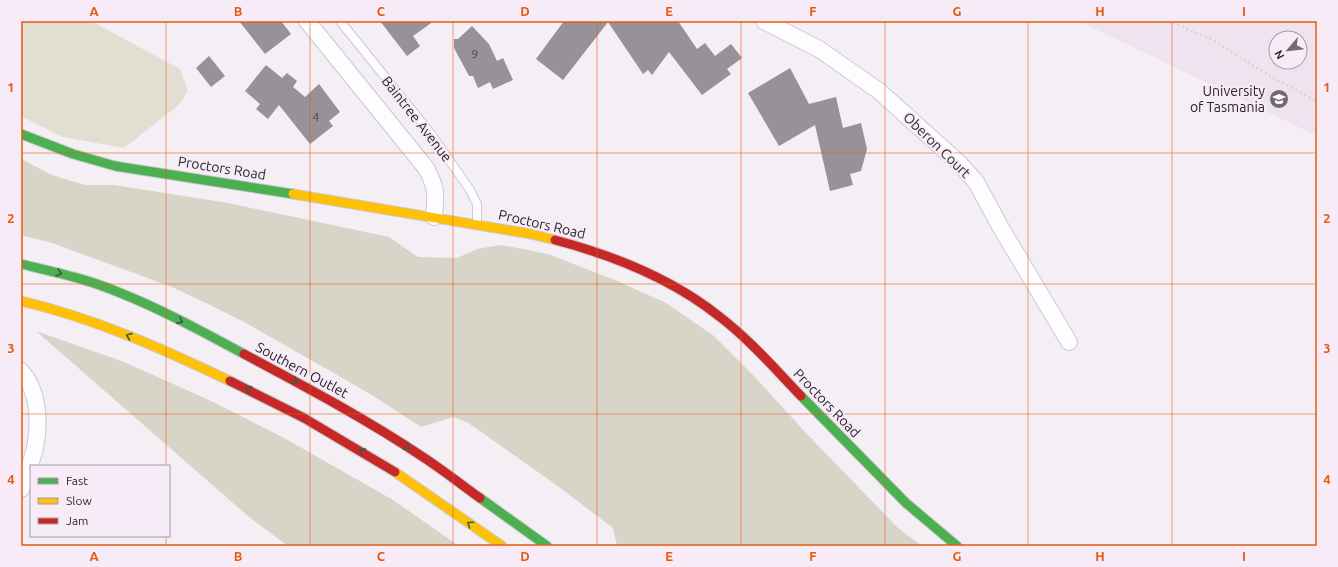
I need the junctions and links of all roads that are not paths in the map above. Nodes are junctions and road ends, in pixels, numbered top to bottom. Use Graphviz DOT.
graph roads {
  1 [pos="307,21"];
  2 [pos="340,21"];
  3 [pos="764,21"];
  4 [pos="21,134"];
  5 [pos="434,217"];
  6 [pos="477,224"];
  7 [pos="21,264"];
  8 [pos="21,301"];
  9 [pos="1069,342"];
  10 [pos="21,371"];
  11 [pos="21,489"];
  12 [pos="502,546"];
  13 [pos="547,546"];
  14 [pos="957,546"];
  1 -- 5 [label="street, Baintree Avenue"];
  2 -- 6 [label="lane, Baintree Avenue"];
  3 -- 9 [label="street, Oberon Court"];
  4 -- 5 [label="main road, Proctors Road"];
  5 -- 6 [label="main road, Proctors Road"];
  6 -- 14 [label="main road, Proctors Road"];
  7 -- 13 [label="main road, Southern Outlet, one-way"];
  12 -- 8 [label="main road, one-way"];
  10 -- 11 [label="street"];
}
